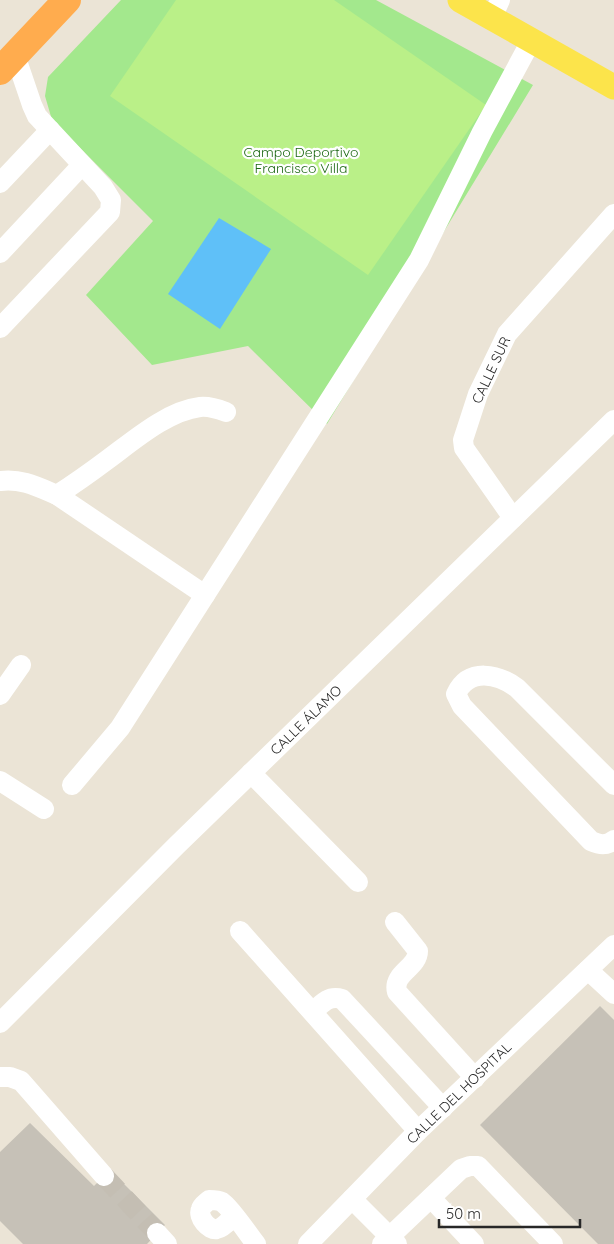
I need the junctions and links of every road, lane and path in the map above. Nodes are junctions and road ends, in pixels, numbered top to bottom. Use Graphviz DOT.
graph roads {
  1 [pos="66,0"];
  2 [pos="460,0"];
  3 [pos="496,9"];
  4 [pos="531,41"];
  5 [pos="8,63"];
  6 [pos="614,87"];
  7 [pos="50,130"];
  8 [pos="82,165"];
  9 [pos="0,183"];
  10 [pos="614,214"];
  11 [pos="0,254"];
  12 [pos="0,328"];
  13 [pos="226,412"];
  14 [pos="611,428"];
  15 [pos="0,481"];
  16 [pos="57,495"];
  17 [pos="513,518"];
  18 [pos="205,595"];
  19 [pos="21,665"];
  20 [pos="0,695"];
  21 [pos="251,773"];
  22 [pos="0,781"];
  23 [pos="72,785"];
  24 [pos="614,785"];
  25 [pos="44,810"];
  26 [pos="614,840"];
  27 [pos="358,882"];
  28 [pos="395,922"];
  29 [pos="240,931"];
  30 [pos="614,945"];
  31 [pos="588,970"];
  32 [pos="614,994"];
  33 [pos="313,1012"];
  34 [pos="0,1022"];
  35 [pos="0,1077"];
  36 [pos="475,1078"];
  37 [pos="443,1108"];
  38 [pos="418,1131"];
  39 [pos="104,1176"];
  40 [pos="431,1198"];
  41 [pos="352,1199"];
  42 [pos="234,1216"];
  43 [pos="390,1242"];
  44 [pos="256,1244"];
  45 [pos="308,1244"];
  46 [pos="474,1244"];
  47 [pos="553,1244"];
  1 -- 5 [label="highway"];
  2 -- 3 [label="main road"];
  3 -- 4 [label="main road"];
  4 -- 6 [label="main road"];
  4 -- 18 [label="street"];
  5 -- 7 [label="street"];
  7 -- 8 [label="street"];
  7 -- 9 [label="street"];
  8 -- 11 [label="street"];
  8 -- 12 [label="street"];
  10 -- 17 [label="street, CALLE SUR"];
  13 -- 16 [label="street"];
  14 -- 17 [label="street, CALLE ÁLAMO"];
  15 -- 16 [label="street"];
  16 -- 18 [label="street"];
  17 -- 21 [label="street, CALLE ÁLAMO"];
  18 -- 23 [label="street"];
  19 -- 20 [label="street"];
  21 -- 27 [label="street"];
  21 -- 34 [label="street, CALLE ÁLAMO"];
  22 -- 25 [label="street"];
  24 -- 26 [label="street"];
  28 -- 36 [label="street"];
  29 -- 33 [label="street"];
  30 -- 31 [label="street, CALLE DEL HOSPITAL"];
  31 -- 32 [label="street"];
  31 -- 36 [label="street, CALLE DEL HOSPITAL"];
  33 -- 37 [label="street"];
  33 -- 38 [label="street"];
  35 -- 39 [label="street"];
  36 -- 37 [label="street, CALLE DEL HOSPITAL"];
  37 -- 38 [label="street, CALLE DEL HOSPITAL"];
  38 -- 41 [label="street, CALLE DEL HOSPITAL"];
  40 -- 43 [label="street"];
  40 -- 46 [label="street"];
  40 -- 47 [label="street"];
  41 -- 43 [label="street"];
  41 -- 45 [label="street, CALLE DEL HOSPITAL"];
  42 -- 44 [label="street"];
}
